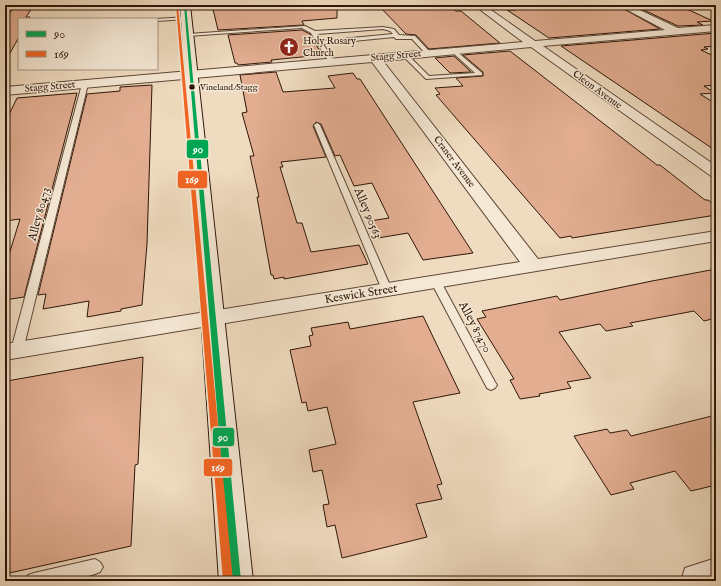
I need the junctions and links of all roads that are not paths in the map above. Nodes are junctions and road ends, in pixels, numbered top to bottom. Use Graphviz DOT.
graph roads {
  1 [pos="10,5"];
  2 [pos="478,5"];
  3 [pos="622,5"];
  4 [pos="5,12"];
  5 [pos="186,19"];
  6 [pos="158,20"];
  7 [pos="716,28"];
  8 [pos="676,31"];
  9 [pos="314,33"];
  10 [pos="396,37"];
  11 [pos="320,44"];
  12 [pos="533,44"];
  13 [pos="454,51"];
  14 [pos="428,53"];
  15 [pos="405,55"];
  16 [pos="375,58"];
  17 [pos="332,62"];
  18 [pos="191,74"];
  19 [pos="85,84"];
  20 [pos="5,91"];
  21 [pos="317,125"];
  22 [pos="716,173"];
  23 [pos="716,236"];
  24 [pos="533,266"];
  25 [pos="436,282"];
  26 [pos="387,290"];
  27 [pos="212,318"];
  28 [pos="11,351"];
  29 [pos="491,385"];
  30 [pos="95,567"];
  31 [pos="34,581"];
  32 [pos="236,581"];
  1 -- 4 [label="lane"];
  2 -- 12 [label="street, Cleon Avenue"];
  3 -- 8 [label="street"];
  5 -- 6 [label="lane"];
  5 -- 9 [label="lane"];
  5 -- 18 [label="main road"];
  7 -- 8 [label="street, Stagg Street"];
  8 -- 12 [label="street, Stagg Street"];
  9 -- 10 [label="lane"];
  9 -- 11 [label="lane"];
  10 -- 11 [label="lane"];
  10 -- 14 [label="lane"];
  11 -- 17 [label="lane"];
  12 -- 13 [label="street, Stagg Street"];
  12 -- 22 [label="street, Cleon Avenue"];
  13 -- 14 [label="street, Stagg Street"];
  13 -- 15 [label="lane"];
  14 -- 15 [label="street, Stagg Street"];
  15 -- 16 [label="street, Stagg Street"];
  16 -- 17 [label="street, Stagg Street"];
  16 -- 24 [label="street, Craner Avenue"];
  17 -- 18 [label="street, Stagg Street"];
  18 -- 19 [label="street, Stagg Street"];
  18 -- 27 [label="main road"];
  19 -- 20 [label="street, Stagg Street"];
  19 -- 28 [label="lane, Alley 80473"];
  21 -- 26 [label="lane, Alley 90563"];
  23 -- 24 [label="street, Keswick Street"];
  24 -- 25 [label="street, Keswick Street"];
  25 -- 26 [label="street, Keswick Street"];
  25 -- 29 [label="lane, Alley 87470"];
  26 -- 27 [label="street, Keswick Street"];
  27 -- 28 [label="street, Keswick Street"];
  27 -- 32 [label="main road"];
  30 -- 31 [label="lane"];
}
